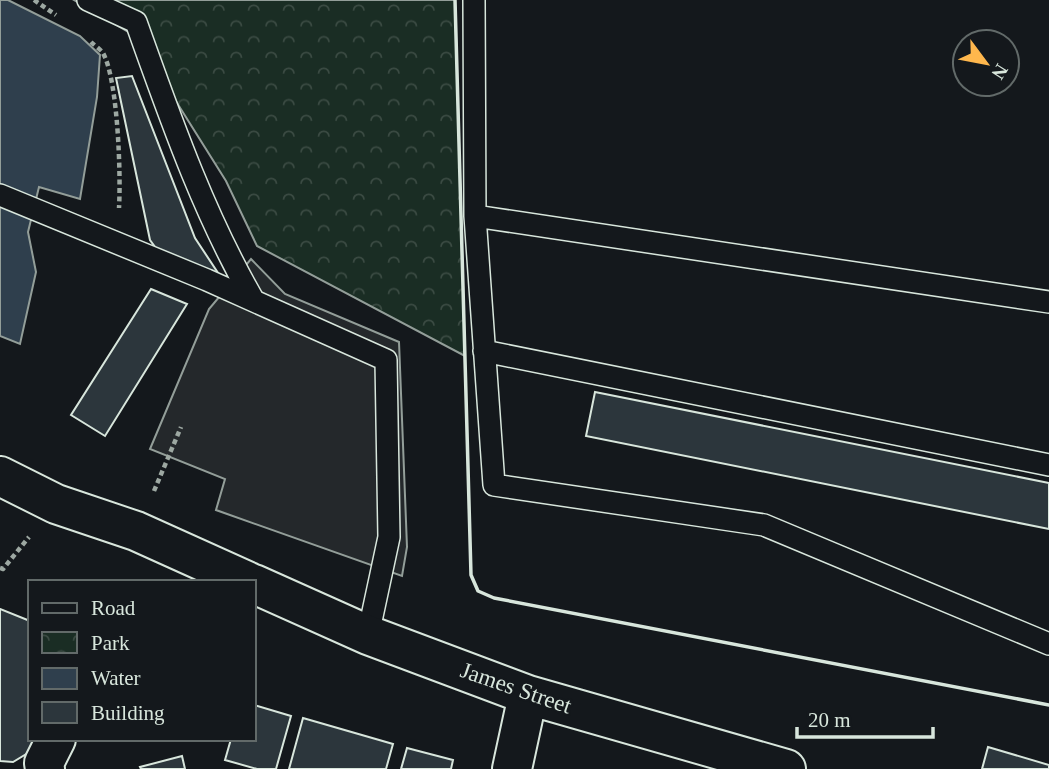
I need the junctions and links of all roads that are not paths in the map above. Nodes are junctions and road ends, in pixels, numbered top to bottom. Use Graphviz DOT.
graph roads {
  1 [pos="88,0"];
  2 [pos="474,0"];
  3 [pos="0,195"];
  4 [pos="475,216"];
  5 [pos="254,301"];
  6 [pos="1049,302"];
  7 [pos="484,351"];
  8 [pos="1049,465"];
  9 [pos="0,476"];
  10 [pos="244,580"];
  11 [pos="256,585"];
  12 [pos="368,635"];
  13 [pos="1049,645"];
  14 [pos="528,695"];
  15 [pos="55,741"];
  16 [pos="45,769"];
  17 [pos="512,769"];
  18 [pos="786,769"];
  1 -- 5 [label="lane"];
  2 -- 4 [label="lane"];
  3 -- 5 [label="lane"];
  4 -- 6 [label="lane"];
  4 -- 7 [label="lane"];
  5 -- 12 [label="lane"];
  7 -- 8 [label="lane"];
  7 -- 13 [label="lane"];
  9 -- 10 [label="street, James Street"];
  11 -- 12 [label="street, James Street"];
  12 -- 14 [label="street, James Street"];
  14 -- 17 [label="street"];
  14 -- 18 [label="street, James Street"];
  15 -- 16 [label="street"];
}
